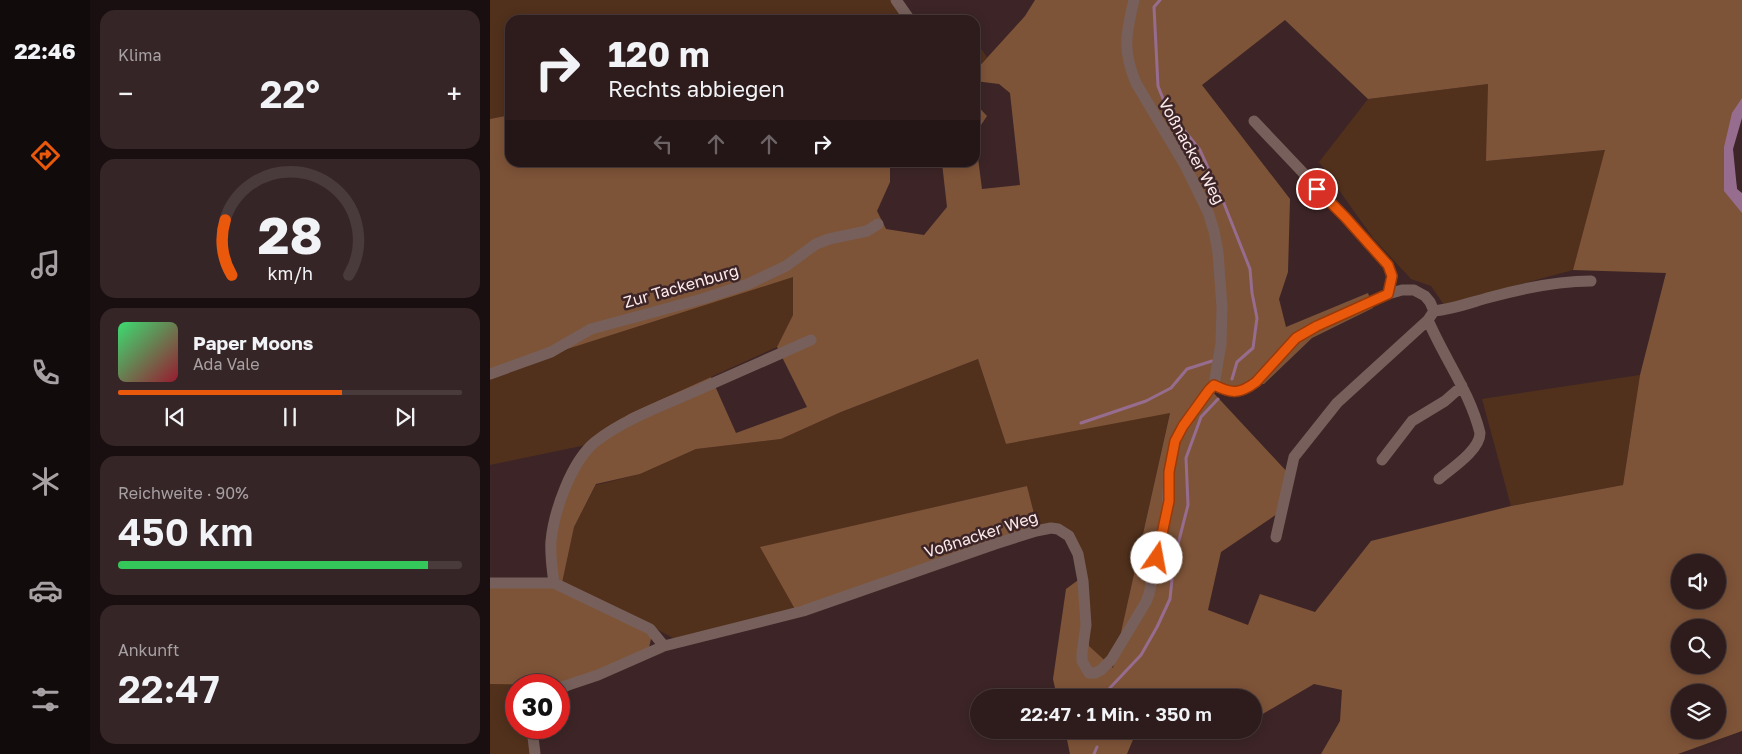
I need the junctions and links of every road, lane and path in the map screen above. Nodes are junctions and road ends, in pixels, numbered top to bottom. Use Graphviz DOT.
graph roads {
  1 [pos="896,0"];
  2 [pos="1134,0"];
  3 [pos="906,15"];
  4 [pos="1254,121"];
  5 [pos="878,224"];
  6 [pos="1591,281"];
  7 [pos="1388,294"];
  8 [pos="1431,315"];
  9 [pos="811,340"];
  10 [pos="490,374"];
  11 [pos="1214,385"];
  12 [pos="1462,386"];
  13 [pos="1382,460"];
  14 [pos="1439,479"];
  15 [pos="1276,537"];
  16 [pos="490,583"];
  17 [pos="554,583"];
  18 [pos="664,646"];
  19 [pos="570,684"];
  20 [pos="533,739"];
  21 [pos="535,754"];
  1 -- 3 [label="street"];
  2 -- 11 [label="street, Voßnacker Weg"];
  4 -- 7 [label="street"];
  5 -- 10 [label="street, Zur Tackenburg"];
  6 -- 8 [label="street"];
  7 -- 8 [label="street"];
  7 -- 11 [label="street"];
  8 -- 12 [label="street"];
  8 -- 15 [label="street"];
  9 -- 17 [label="street"];
  11 -- 18 [label="street, Voßnacker Weg"];
  12 -- 13 [label="street"];
  12 -- 14 [label="street"];
  16 -- 17 [label="street"];
  17 -- 18 [label="street"];
  18 -- 19 [label="street"];
  20 -- 21 [label="street"];
}
